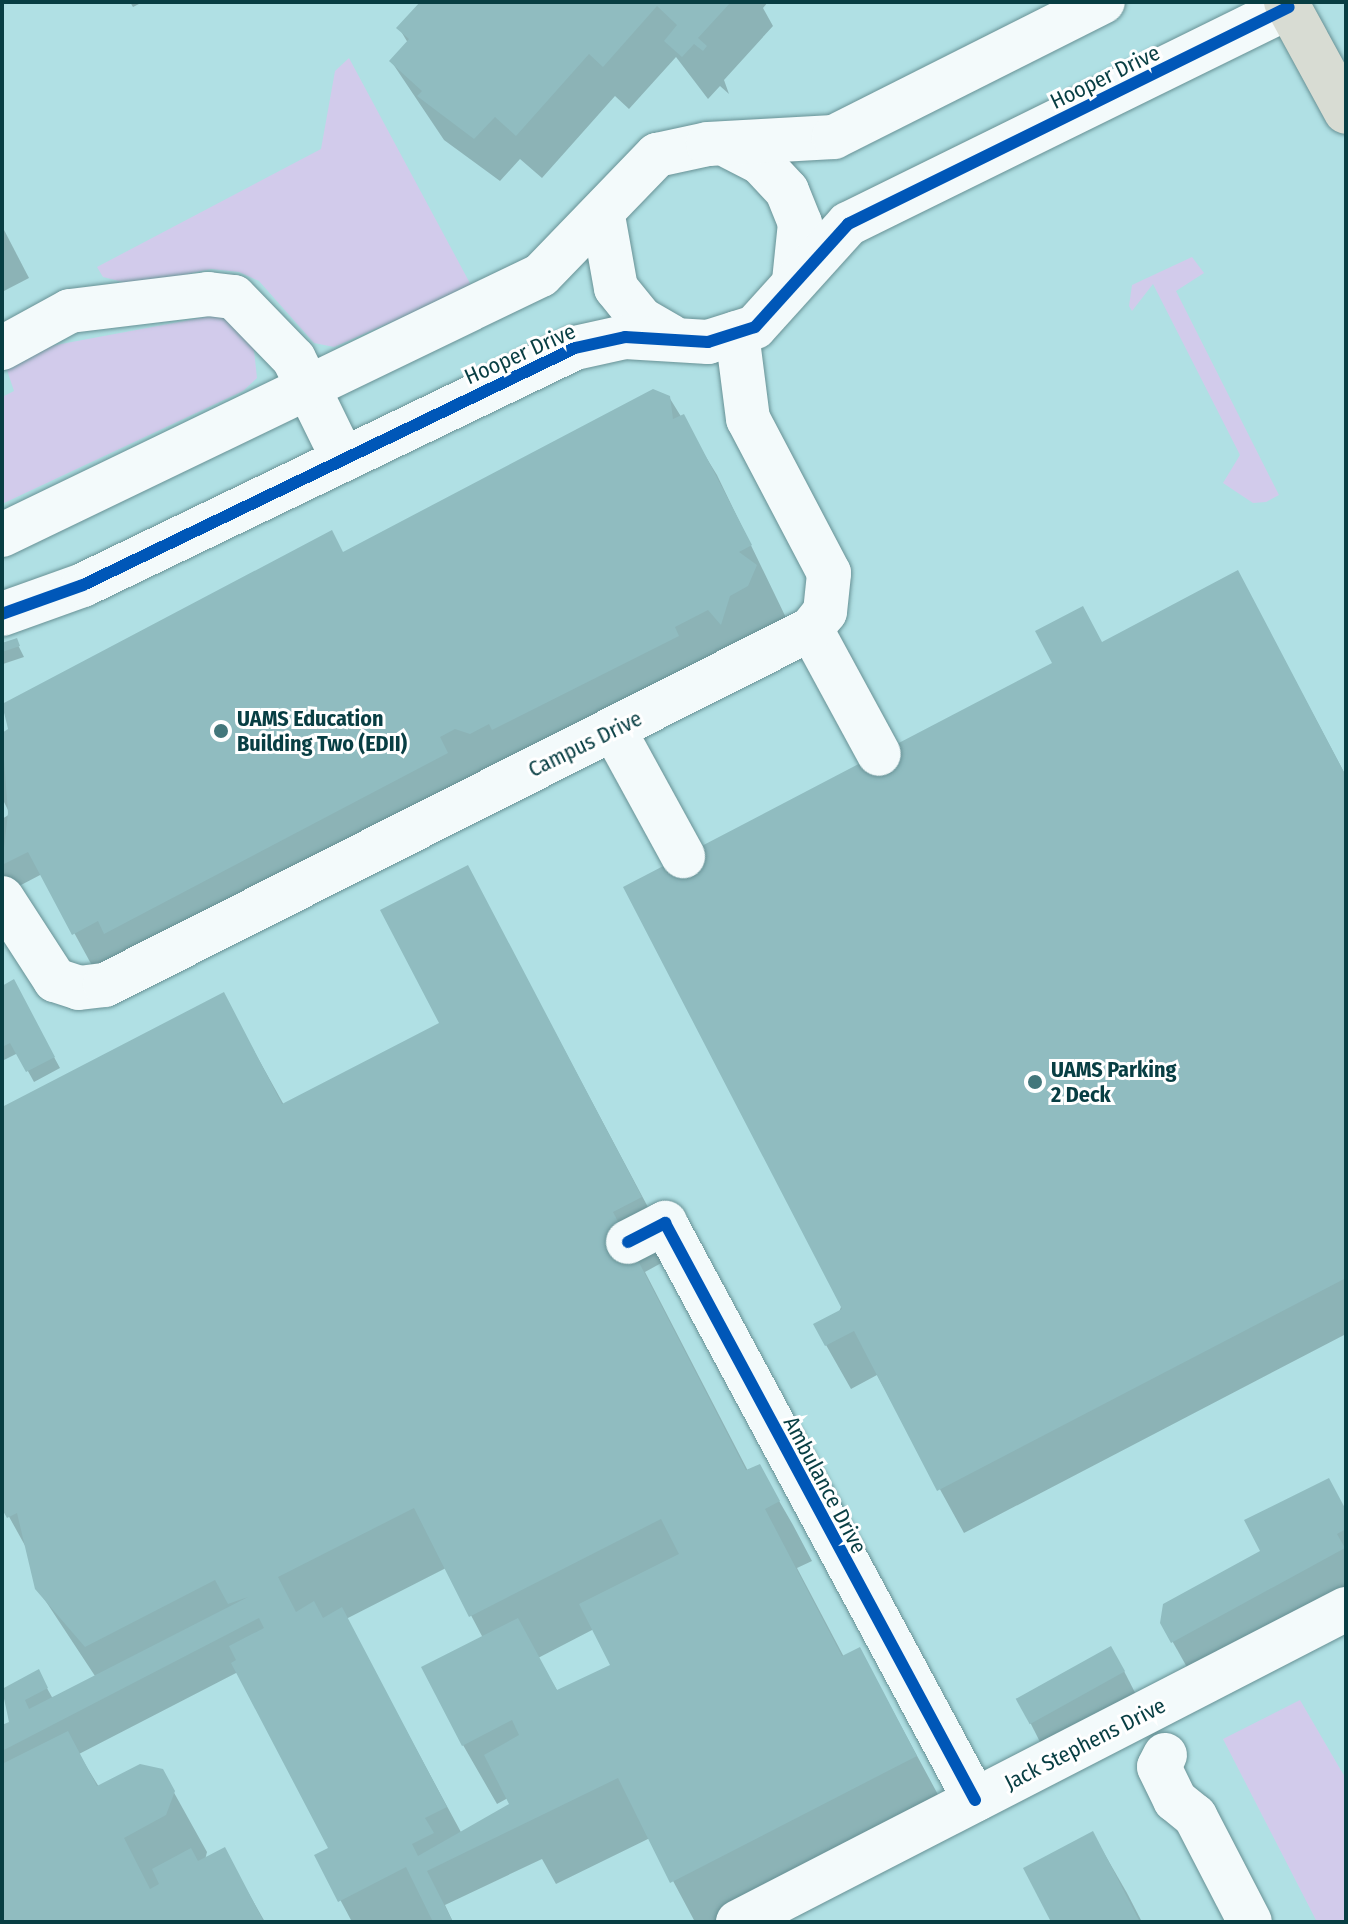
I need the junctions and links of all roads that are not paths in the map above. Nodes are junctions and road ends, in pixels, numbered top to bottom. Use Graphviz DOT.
graph roads {
  1 [pos="1103,2"];
  2 [pos="1288,5"];
  3 [pos="1346,112"];
  4 [pos="730,147"];
  5 [pos="603,216"];
  6 [pos="794,281"];
  7 [pos="737,333"];
  8 [pos="670,336"];
  9 [pos="2,348"];
  10 [pos="309,385"];
  11 [pos="343,459"];
  12 [pos="2,535"];
  13 [pos="2,614"];
  14 [pos="820,646"];
  15 [pos="624,747"];
  16 [pos="879,754"];
  17 [pos="683,856"];
  18 [pos="2,898"];
  19 [pos="628,1242"];
  20 [pos="1346,1609"];
  21 [pos="1144,1714"];
  22 [pos="975,1800"];
  23 [pos="738,1922"];
  24 [pos="1250,1922"];
  1 -- 4 [label="street"];
  2 -- 3 [label="main road"];
  2 -- 6 [label="street, Hooper Drive"];
  4 -- 5 [label="street"];
  4 -- 6 [label="street"];
  5 -- 8 [label="street, Hooper Drive"];
  5 -- 10 [label="street"];
  6 -- 7 [label="street, Hooper Drive"];
  7 -- 8 [label="street, Hooper Drive"];
  7 -- 14 [label="street"];
  8 -- 11 [label="street, Hooper Drive"];
  9 -- 10 [label="street"];
  10 -- 11 [label="street"];
  10 -- 12 [label="street"];
  11 -- 13 [label="street, Hooper Drive"];
  14 -- 15 [label="street, Campus Drive"];
  14 -- 16 [label="street"];
  15 -- 17 [label="street"];
  15 -- 18 [label="street, Campus Drive"];
  19 -- 22 [label="street, Ambulance Drive"];
  20 -- 21 [label="street, Jack Stephens Drive"];
  21 -- 22 [label="street, Jack Stephens Drive"];
  21 -- 24 [label="street"];
  22 -- 23 [label="street, Jack Stephens Drive"];
}
